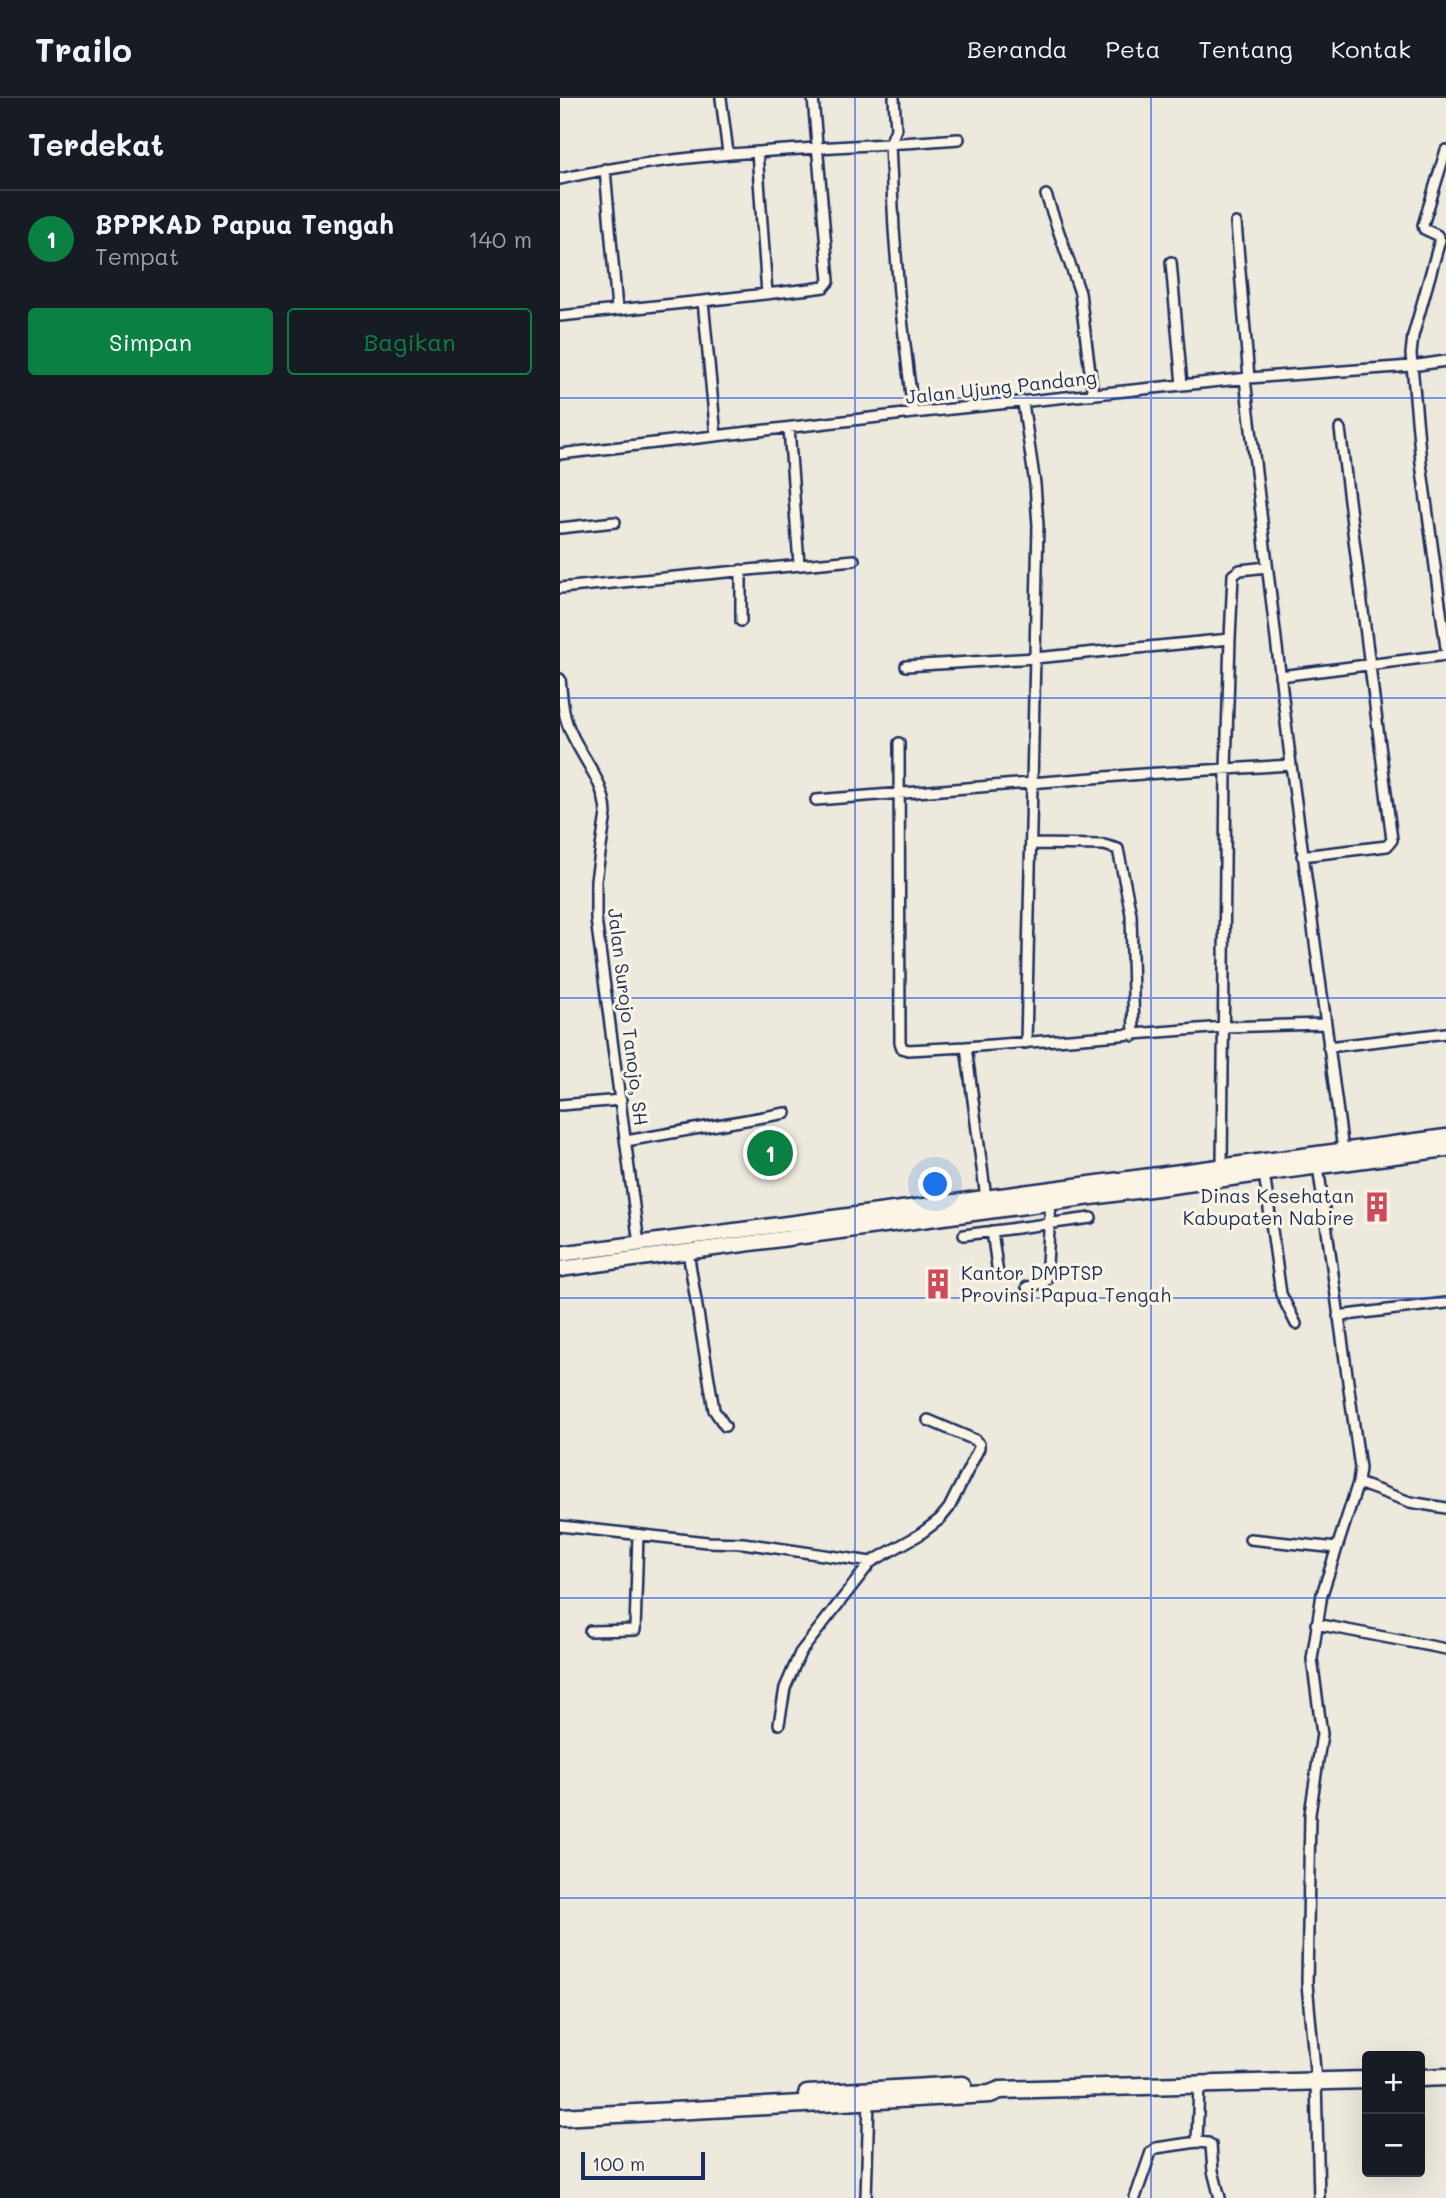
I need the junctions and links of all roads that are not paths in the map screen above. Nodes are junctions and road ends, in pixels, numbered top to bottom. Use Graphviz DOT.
graph roads {
  1 [pos="721,98"];
  2 [pos="813,98"];
  3 [pos="894,98"];
  4 [pos="959,139"];
  5 [pos="890,144"];
  6 [pos="819,147"];
  7 [pos="1446,150"];
  8 [pos="757,152"];
  9 [pos="728,153"];
  10 [pos="605,169"];
  11 [pos="560,179"];
  12 [pos="1046,195"];
  13 [pos="1236,223"];
  14 [pos="1171,262"];
  15 [pos="767,294"];
  16 [pos="703,300"];
  17 [pos="617,309"];
  18 [pos="560,316"];
  19 [pos="1446,361"];
  20 [pos="1411,366"];
  21 [pos="1247,379"];
  22 [pos="1182,385"];
  23 [pos="1093,395"];
  24 [pos="1023,403"];
  25 [pos="913,413"];
  26 [pos="789,428"];
  27 [pos="1340,429"];
  28 [pos="716,436"];
  29 [pos="560,454"];
  30 [pos="615,522"];
  31 [pos="560,528"];
  32 [pos="854,560"];
  33 [pos="799,564"];
  34 [pos="1266,567"];
  35 [pos="741,570"];
  36 [pos="560,588"];
  37 [pos="741,621"];
  38 [pos="1230,639"];
  39 [pos="1446,648"];
  40 [pos="1446,655"];
  41 [pos="1035,658"];
  42 [pos="1371,665"];
  43 [pos="906,666"];
  44 [pos="1280,676"];
  45 [pos="560,679"];
  46 [pos="561,708"];
  47 [pos="899,743"];
  48 [pos="1291,765"];
  49 [pos="1226,768"];
  50 [pos="1034,783"];
  51 [pos="899,795"];
  52 [pos="816,800"];
  53 [pos="1031,844"];
  54 [pos="1302,856"];
  55 [pos="1324,1024"];
  56 [pos="1224,1027"];
  57 [pos="1446,1033"];
  58 [pos="1134,1036"];
  59 [pos="1026,1043"];
  60 [pos="966,1047"];
  61 [pos="1328,1047"];
  62 [pos="621,1100"];
  63 [pos="560,1105"];
  64 [pos="786,1113"];
  65 [pos="1446,1137"];
  66 [pos="626,1140"];
  67 [pos="1446,1149"];
  68 [pos="1343,1150"];
  69 [pos="1222,1166"];
  70 [pos="1318,1166"];
  71 [pos="1264,1173"];
  72 [pos="1051,1196"];
  73 [pos="986,1198"];
  74 [pos="1091,1218"];
  75 [pos="1050,1224"];
  76 [pos="992,1231"];
  77 [pos="964,1235"];
  78 [pos="734,1238"];
  79 [pos="639,1244"];
  80 [pos="688,1252"];
  81 [pos="560,1254"];
  82 [pos="560,1269"];
  83 [pos="998,1274"];
  84 [pos="1027,1287"];
  85 [pos="1446,1303"];
  86 [pos="1338,1316"];
  87 [pos="1296,1324"];
  88 [pos="928,1420"];
  89 [pos="724,1426"];
  90 [pos="1358,1483"];
  91 [pos="1446,1508"];
  92 [pos="560,1527"];
  93 [pos="638,1535"];
  94 [pos="1250,1539"];
  95 [pos="1337,1548"];
  96 [pos="871,1562"];
  97 [pos="1316,1624"];
  98 [pos="590,1632"];
  99 [pos="1446,1649"];
  100 [pos="779,1724"];
  101 [pos="1446,2077"];
  102 [pos="1425,2078"];
  103 [pos="1362,2080"];
  104 [pos="1316,2081"];
  105 [pos="1199,2083"];
  106 [pos="1000,2090"];
  107 [pos="833,2097"];
  108 [pos="869,2101"];
  109 [pos="560,2107"];
  110 [pos="560,2116"];
  111 [pos="1197,2141"];
  112 [pos="866,2198"];
  113 [pos="1135,2198"];
  114 [pos="1220,2198"];
  115 [pos="1319,2198"];
  1 -- 9 [label="street"];
  2 -- 6 [label="street"];
  3 -- 5 [label="street"];
  4 -- 5 [label="street"];
  5 -- 6 [label="street"];
  5 -- 25 [label="street"];
  6 -- 8 [label="street"];
  6 -- 15 [label="street"];
  7 -- 20 [label="street"];
  8 -- 9 [label="street"];
  8 -- 15 [label="street"];
  9 -- 10 [label="street"];
  10 -- 11 [label="street"];
  10 -- 17 [label="street"];
  12 -- 23 [label="street"];
  13 -- 21 [label="street"];
  14 -- 22 [label="street"];
  15 -- 16 [label="street"];
  16 -- 17 [label="street"];
  16 -- 28 [label="street"];
  17 -- 18 [label="street"];
  19 -- 20 [label="street, Jalan Ujung Pandang"];
  20 -- 21 [label="street, Jalan Ujung Pandang"];
  20 -- 39 [label="street"];
  21 -- 22 [label="street, Jalan Ujung Pandang"];
  21 -- 34 [label="street"];
  22 -- 23 [label="street, Jalan Ujung Pandang"];
  23 -- 24 [label="street, Jalan Ujung Pandang"];
  24 -- 25 [label="street, Jalan Ujung Pandang"];
  24 -- 41 [label="street"];
  25 -- 26 [label="street, Jalan Ujung Pandang"];
  26 -- 28 [label="street, Jalan Ujung Pandang"];
  26 -- 33 [label="street"];
  27 -- 42 [label="street"];
  28 -- 29 [label="street, Jalan Ujung Pandang"];
  30 -- 31 [label="street"];
  32 -- 33 [label="street"];
  33 -- 35 [label="street"];
  34 -- 38 [label="street"];
  34 -- 44 [label="street"];
  35 -- 36 [label="street"];
  35 -- 37 [label="street"];
  38 -- 41 [label="street"];
  38 -- 49 [label="street"];
  40 -- 42 [label="street"];
  41 -- 43 [label="street"];
  41 -- 50 [label="street"];
  42 -- 44 [label="street"];
  42 -- 54 [label="street"];
  44 -- 48 [label="street"];
  45 -- 46 [label="street, Jalan Surojo Tanojo, SH"];
  46 -- 62 [label="street, Jalan Surojo Tanojo, SH"];
  47 -- 51 [label="street"];
  48 -- 49 [label="street"];
  48 -- 54 [label="street"];
  49 -- 50 [label="street"];
  49 -- 56 [label="street"];
  50 -- 51 [label="street"];
  50 -- 53 [label="street"];
  51 -- 52 [label="street"];
  51 -- 60 [label="street"];
  53 -- 58 [label="street"];
  53 -- 59 [label="street"];
  54 -- 55 [label="street"];
  55 -- 56 [label="street"];
  55 -- 61 [label="street"];
  56 -- 58 [label="street"];
  56 -- 69 [label="street"];
  57 -- 61 [label="street"];
  58 -- 59 [label="street"];
  59 -- 60 [label="street"];
  60 -- 73 [label="street"];
  61 -- 68 [label="street"];
  62 -- 63 [label="street"];
  62 -- 66 [label="street, Jalan Surojo Tanojo, SH"];
  64 -- 66 [label="street"];
  65 -- 68 [label="main road"];
  66 -- 79 [label="street, Jalan Surojo Tanojo, SH"];
  67 -- 70 [label="main road"];
  68 -- 69 [label="main road"];
  69 -- 72 [label="main road"];
  70 -- 71 [label="main road"];
  70 -- 86 [label="street"];
  71 -- 72 [label="main road"];
  71 -- 87 [label="street"];
  72 -- 73 [label="main road"];
  72 -- 75 [label="street"];
  72 -- 78 [label="main road"];
  73 -- 78 [label="main road"];
  74 -- 75 [label="street"];
  75 -- 76 [label="street"];
  75 -- 84 [label="street"];
  76 -- 77 [label="street"];
  76 -- 83 [label="street"];
  78 -- 79 [label="main road"];
  78 -- 80 [label="main road"];
  79 -- 81 [label="main road"];
  80 -- 82 [label="main road"];
  80 -- 89 [label="street"];
  85 -- 86 [label="street"];
  86 -- 90 [label="street"];
  88 -- 96 [label="street"];
  90 -- 91 [label="street"];
  90 -- 95 [label="street"];
  92 -- 93 [label="street"];
  93 -- 96 [label="street"];
  93 -- 98 [label="street"];
  94 -- 95 [label="street"];
  95 -- 97 [label="street"];
  96 -- 100 [label="street"];
  97 -- 99 [label="street"];
  97 -- 104 [label="street"];
  101 -- 102 [label="highway"];
  103 -- 104 [label="highway"];
  104 -- 105 [label="highway"];
  104 -- 115 [label="street"];
  105 -- 106 [label="highway"];
  105 -- 111 [label="street"];
  106 -- 107 [label="highway"];
  106 -- 108 [label="highway"];
  107 -- 108 [label="highway"];
  107 -- 109 [label="highway"];
  107 -- 110 [label="highway"];
  108 -- 112 [label="street"];
  111 -- 113 [label="street"];
  111 -- 114 [label="street"];
}
